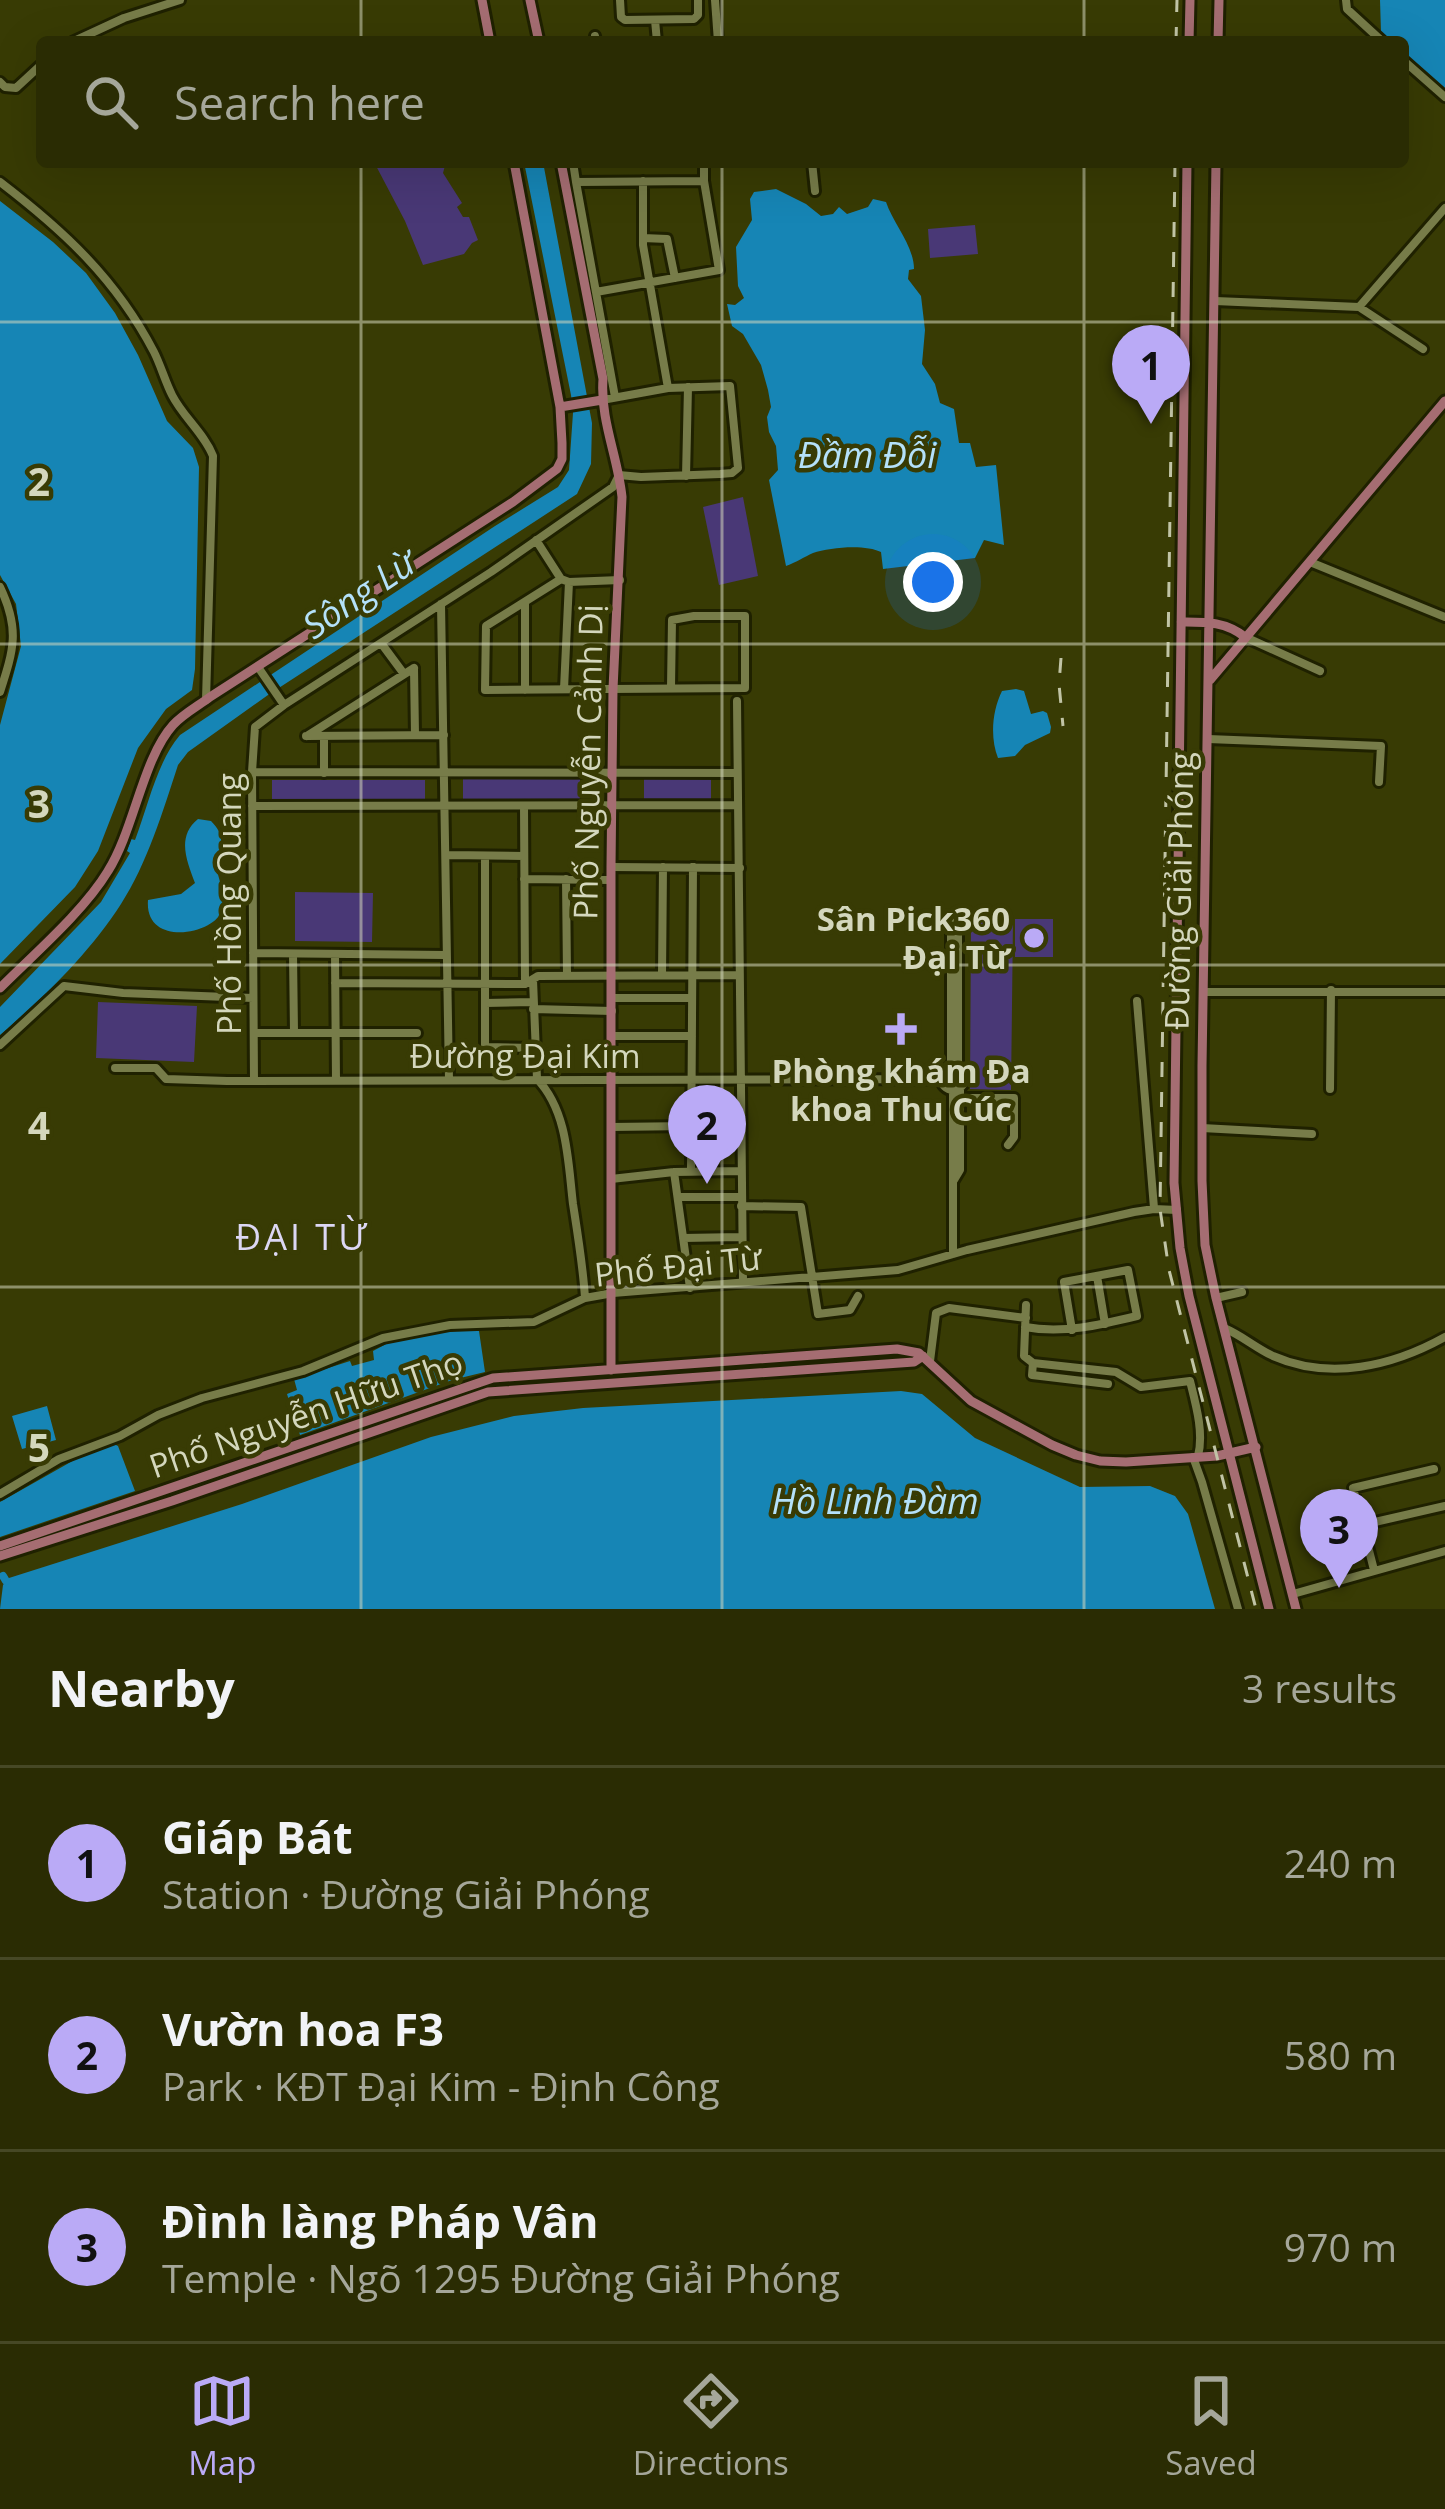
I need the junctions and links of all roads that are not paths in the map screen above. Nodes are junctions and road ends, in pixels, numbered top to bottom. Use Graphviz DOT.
graph roads {
  1 [pos="180,0"];
  2 [pos="482,0"];
  3 [pos="530,0"];
  4 [pos="620,0"];
  5 [pos="698,0"];
  6 [pos="715,0"];
  7 [pos="1190,0"];
  8 [pos="1219,0"];
  9 [pos="1347,5"];
  10 [pos="655,20"];
  11 [pos="85,36"];
  12 [pos="489,36"];
  13 [pos="537,36"];
  14 [pos="656,36"];
  15 [pos="718,36"];
  16 [pos="1189,36"];
  17 [pos="1218,36"];
  18 [pos="1377,36"];
  19 [pos="1409,64"];
  20 [pos="36,70"];
  21 [pos="0,82"];
  22 [pos="1445,97"];
  23 [pos="515,168"];
  24 [pos="562,168"];
  25 [pos="574,168"];
  26 [pos="704,168"];
  27 [pos="813,168"];
  28 [pos="1187,168"];
  29 [pos="1216,168"];
  30 [pos="643,181"];
  31 [pos="704,181"];
  32 [pos="0,182"];
  33 [pos="576,182"];
  34 [pos="815,191"];
  35 [pos="1445,208"];
  36 [pos="643,238"];
  37 [pos="675,278"];
  38 [pos="648,283"];
  39 [pos="596,292"];
  40 [pos="1215,301"];
  41 [pos="1359,307"];
  42 [pos="1423,350"];
  43 [pos="688,387"];
  44 [pos="668,388"];
  45 [pos="615,397"];
  46 [pos="597,400"];
  47 [pos="1445,401"];
  48 [pos="564,406"];
  49 [pos="1184,421"];
  50 [pos="1213,421"];
  51 [pos="619,475"];
  52 [pos="686,476"];
  53 [pos="536,540"];
  54 [pos="1310,562"];
  55 [pos="620,580"];
  56 [pos="565,581"];
  57 [pos="0,587"];
  58 [pos="525,601"];
  59 [pos="441,604"];
  60 [pos="1445,617"];
  61 [pos="1180,622"];
  62 [pos="1210,622"];
  63 [pos="1245,638"];
  64 [pos="382,643"];
  65 [pos="261,670"];
  66 [pos="1320,671"];
  67 [pos="404,674"];
  68 [pos="1210,680"];
  69 [pos="671,687"];
  70 [pos="613,688"];
  71 [pos="525,689"];
  72 [pos="564,689"];
  73 [pos="0,692"];
  74 [pos="206,700"];
  75 [pos="281,700"];
  76 [pos="737,701"];
  77 [pos="415,735"];
  78 [pos="444,735"];
  79 [pos="324,736"];
  80 [pos="1208,740"];
  81 [pos="252,772"];
  82 [pos="324,773"];
  83 [pos="444,773"];
  84 [pos="737,773"];
  85 [pos="612,774"];
  86 [pos="1379,782"];
  87 [pos="737,805"];
  88 [pos="253,806"];
  89 [pos="445,806"];
  90 [pos="524,806"];
  91 [pos="612,806"];
  92 [pos="447,855"];
  93 [pos="485,856"];
  94 [pos="524,856"];
  95 [pos="611,867"];
  96 [pos="663,867"];
  97 [pos="693,867"];
  98 [pos="740,868"];
  99 [pos="524,879"];
  100 [pos="566,879"];
  101 [pos="611,880"];
  102 [pos="955,918"];
  103 [pos="253,953"];
  104 [pos="293,954"];
  105 [pos="335,954"];
  106 [pos="446,955"];
  107 [pos="567,975"];
  108 [pos="612,975"];
  109 [pos="662,975"];
  110 [pos="692,975"];
  111 [pos="739,975"];
  112 [pos="529,981"];
  113 [pos="335,982"];
  114 [pos="448,984"];
  115 [pos="485,984"];
  116 [pos="0,988"];
  117 [pos="1331,990"];
  118 [pos="1204,992"];
  119 [pos="1445,992"];
  120 [pos="253,998"];
  121 [pos="692,998"];
  122 [pos="1137,1000"];
  123 [pos="485,1003"];
  124 [pos="612,1004"];
  125 [pos="533,1006"];
  126 [pos="294,1032"];
  127 [pos="336,1032"];
  128 [pos="254,1033"];
  129 [pos="417,1033"];
  130 [pos="611,1036"];
  131 [pos="692,1036"];
  132 [pos="0,1045"];
  133 [pos="534,1048"];
  134 [pos="954,1067"];
  135 [pos="116,1068"];
  136 [pos="1202,1078"];
  137 [pos="537,1079"];
  138 [pos="611,1079"];
  139 [pos="691,1079"];
  140 [pos="740,1079"];
  141 [pos="940,1079"];
  142 [pos="1174,1079"];
  143 [pos="449,1080"];
  144 [pos="254,1081"];
  145 [pos="336,1081"];
  146 [pos="1330,1089"];
  147 [pos="958,1092"];
  148 [pos="611,1126"];
  149 [pos="691,1126"];
  150 [pos="1202,1128"];
  151 [pos="1312,1134"];
  152 [pos="1008,1145"];
  153 [pos="674,1172"];
  154 [pos="691,1172"];
  155 [pos="740,1172"];
  156 [pos="610,1179"];
  157 [pos="677,1197"];
  158 [pos="741,1202"];
  159 [pos="1154,1209"];
  160 [pos="1177,1210"];
  161 [pos="741,1237"];
  162 [pos="683,1238"];
  163 [pos="953,1254"];
  164 [pos="811,1276"];
  165 [pos="1097,1276"];
  166 [pos="742,1282"];
  167 [pos="690,1288"];
  168 [pos="1242,1292"];
  169 [pos="613,1293"];
  170 [pos="858,1296"];
  171 [pos="586,1298"];
  172 [pos="1216,1298"];
  173 [pos="1026,1305"];
  174 [pos="1026,1322"];
  175 [pos="1105,1324"];
  176 [pos="1224,1328"];
  177 [pos="1072,1330"];
  178 [pos="1445,1337"];
  179 [pos="926,1359"];
  180 [pos="1033,1363"];
  181 [pos="611,1370"];
  182 [pos="612,1383"];
  183 [pos="1108,1384"];
  184 [pos="1256,1447"];
  185 [pos="1230,1453"];
  186 [pos="1195,1456"];
  187 [pos="1434,1468"];
  188 [pos="0,1494"];
  189 [pos="170,1496"];
  190 [pos="1445,1506"];
  191 [pos="1362,1525"];
  192 [pos="0,1546"];
  193 [pos="1445,1551"];
  194 [pos="0,1556"];
  195 [pos="1374,1570"];
  196 [pos="1292,1594"];
  197 [pos="1238,1609"];
  198 [pos="1269,1609"];
  199 [pos="1296,1609"];
  1 -- 11 [label="street"];
  2 -- 12 [label="main road"];
  3 -- 13 [label="main road"];
  4 -- 10 [label="street"];
  5 -- 10 [label="street"];
  6 -- 15 [label="street"];
  7 -- 16 [label="main road"];
  8 -- 17 [label="main road"];
  9 -- 18 [label="street"];
  10 -- 14 [label="street"];
  19 -- 22 [label="street"];
  20 -- 21 [label="street"];
  23 -- 48 [label="main road"];
  24 -- 46 [label="main road, Phố Nguyễn Cảnh Dị"];
  25 -- 33 [label="street"];
  26 -- 31 [label="street"];
  27 -- 34 [label="street"];
  28 -- 49 [label="main road, Đường Giải Phóng"];
  29 -- 40 [label="main road, Đường Giải Phóng"];
  30 -- 31 [label="street"];
  30 -- 33 [label="street"];
  30 -- 36 [label="street"];
  31 -- 37 [label="street"];
  32 -- 74 [label="street"];
  33 -- 39 [label="street"];
  35 -- 41 [label="street"];
  36 -- 37 [label="street"];
  36 -- 38 [label="street"];
  37 -- 38 [label="street"];
  38 -- 39 [label="street"];
  38 -- 44 [label="street"];
  39 -- 45 [label="street"];
  40 -- 41 [label="street"];
  40 -- 50 [label="main road, Đường Giải Phóng"];
  41 -- 42 [label="street"];
  43 -- 44 [label="street"];
  43 -- 52 [label="street"];
  43 -- 52 [label="street"];
  44 -- 45 [label="street"];
  45 -- 46 [label="street"];
  46 -- 48 [label="main road"];
  46 -- 51 [label="main road, Phố Nguyễn Cảnh Dị"];
  47 -- 54 [label="main road"];
  48 -- 65 [label="main road"];
  49 -- 50 [label="main road"];
  49 -- 61 [label="main road, Đường Giải Phóng"];
  50 -- 62 [label="main road, Đường Giải Phóng"];
  51 -- 52 [label="street"];
  51 -- 53 [label="street"];
  51 -- 55 [label="main road, Phố Nguyễn Cảnh Dị"];
  53 -- 56 [label="street"];
  53 -- 59 [label="street"];
  54 -- 60 [label="street"];
  54 -- 63 [label="main road"];
  55 -- 56 [label="street"];
  55 -- 70 [label="main road, Phố Nguyễn Cảnh Dị"];
  56 -- 58 [label="street"];
  56 -- 72 [label="street"];
  57 -- 73 [label="street"];
  58 -- 71 [label="street"];
  58 -- 71 [label="street"];
  59 -- 64 [label="street"];
  59 -- 78 [label="street"];
  61 -- 62 [label="main road"];
  61 -- 142 [label="main road, Đường Giải Phóng"];
  62 -- 63 [label="main road"];
  62 -- 68 [label="main road, Đường Giải Phóng"];
  63 -- 66 [label="street"];
  63 -- 68 [label="main road"];
  64 -- 67 [label="street"];
  64 -- 75 [label="street"];
  65 -- 74 [label="main road"];
  65 -- 75 [label="street"];
  67 -- 77 [label="street"];
  67 -- 79 [label="street"];
  68 -- 80 [label="main road, Đường Giải Phóng"];
  69 -- 69 [label="street"];
  69 -- 70 [label="street"];
  70 -- 72 [label="street"];
  70 -- 85 [label="main road, Phố Nguyễn Cảnh Dị"];
  71 -- 72 [label="street"];
  74 -- 116 [label="main road"];
  75 -- 81 [label="street, Phố Hồng Quang"];
  76 -- 84 [label="street"];
  77 -- 78 [label="street"];
  77 -- 79 [label="street"];
  78 -- 83 [label="street"];
  79 -- 82 [label="street"];
  80 -- 86 [label="street"];
  80 -- 118 [label="main road, Đường Giải Phóng"];
  81 -- 82 [label="street"];
  81 -- 88 [label="street, Phố Hồng Quang"];
  82 -- 83 [label="street"];
  83 -- 85 [label="street"];
  83 -- 89 [label="street"];
  84 -- 85 [label="street"];
  84 -- 87 [label="street"];
  85 -- 91 [label="main road, Phố Nguyễn Cảnh Dị"];
  87 -- 91 [label="street"];
  87 -- 98 [label="street"];
  88 -- 89 [label="street"];
  88 -- 103 [label="street, Phố Hồng Quang"];
  89 -- 90 [label="street"];
  89 -- 92 [label="street"];
  90 -- 91 [label="street"];
  90 -- 94 [label="street"];
  91 -- 95 [label="main road, Phố Nguyễn Cảnh Dị"];
  92 -- 93 [label="street"];
  92 -- 106 [label="street"];
  93 -- 94 [label="street"];
  93 -- 115 [label="street"];
  94 -- 99 [label="street"];
  95 -- 96 [label="street"];
  95 -- 101 [label="main road, Phố Nguyễn Cảnh Dị"];
  96 -- 97 [label="street"];
  96 -- 109 [label="street"];
  97 -- 98 [label="street"];
  97 -- 110 [label="street"];
  98 -- 111 [label="street"];
  99 -- 100 [label="street"];
  99 -- 112 [label="street"];
  100 -- 101 [label="street"];
  100 -- 107 [label="street"];
  101 -- 108 [label="main road, Phố Nguyễn Cảnh Dị"];
  102 -- 134 [label="street"];
  103 -- 104 [label="street"];
  103 -- 120 [label="street, Phố Hồng Quang"];
  104 -- 105 [label="street"];
  104 -- 126 [label="street"];
  105 -- 106 [label="street"];
  105 -- 113 [label="street"];
  106 -- 114 [label="street"];
  107 -- 108 [label="street"];
  107 -- 112 [label="street"];
  108 -- 109 [label="street"];
  108 -- 124 [label="main road, Phố Nguyễn Cảnh Dị"];
  109 -- 110 [label="street"];
  110 -- 111 [label="street"];
  110 -- 121 [label="street"];
  111 -- 140 [label="street"];
  112 -- 115 [label="street"];
  112 -- 125 [label="street"];
  113 -- 114 [label="street"];
  113 -- 127 [label="street"];
  114 -- 115 [label="street"];
  114 -- 143 [label="street"];
  115 -- 123 [label="street"];
  117 -- 118 [label="street"];
  117 -- 119 [label="street"];
  117 -- 146 [label="street"];
  118 -- 136 [label="main road, Đường Giải Phóng"];
  120 -- 128 [label="street, Phố Hồng Quang"];
  120 -- 132 [label="street"];
  121 -- 124 [label="street"];
  121 -- 131 [label="street"];
  122 -- 159 [label="street"];
  123 -- 125 [label="street"];
  123 -- 133 [label="street"];
  124 -- 125 [label="street"];
  124 -- 130 [label="main road, Phố Nguyễn Cảnh Dị"];
  125 -- 133 [label="street"];
  126 -- 127 [label="street"];
  126 -- 128 [label="street"];
  127 -- 129 [label="street"];
  127 -- 145 [label="street"];
  128 -- 144 [label="street, Phố Hồng Quang"];
  130 -- 131 [label="street"];
  130 -- 138 [label="main road, Phố Nguyễn Cảnh Dị"];
  131 -- 139 [label="street"];
  133 -- 137 [label="street"];
  134 -- 141 [label="street"];
  134 -- 147 [label="street"];
  135 -- 144 [label="street, Đường Đại Kim"];
  136 -- 142 [label="main road"];
  136 -- 150 [label="main road, Đường Giải Phóng"];
  137 -- 138 [label="street, Đường Đại Kim"];
  137 -- 143 [label="street, Đường Đại Kim"];
  137 -- 171 [label="street"];
  138 -- 139 [label="street, Đường Đại Kim"];
  138 -- 148 [label="main road, Phố Nguyễn Cảnh Dị"];
  139 -- 140 [label="street, Đường Đại Kim"];
  139 -- 149 [label="street"];
  140 -- 141 [label="street, Đường Đại Kim"];
  140 -- 155 [label="street"];
  141 -- 147 [label="street"];
  142 -- 160 [label="main road, Đường Giải Phóng"];
  143 -- 145 [label="street, Đường Đại Kim"];
  144 -- 145 [label="street, Đường Đại Kim"];
  147 -- 152 [label="street"];
  147 -- 163 [label="street"];
  148 -- 149 [label="street"];
  148 -- 156 [label="main road, Phố Nguyễn Cảnh Dị"];
  149 -- 154 [label="street"];
  150 -- 151 [label="street"];
  150 -- 172 [label="main road, Đường Giải Phóng"];
  153 -- 154 [label="street"];
  153 -- 156 [label="street"];
  153 -- 157 [label="street"];
  154 -- 155 [label="street"];
  155 -- 158 [label="street"];
  156 -- 169 [label="main road, Phố Nguyễn Cảnh Dị"];
  157 -- 158 [label="street"];
  157 -- 162 [label="street"];
  158 -- 161 [label="street"];
  158 -- 164 [label="street"];
  159 -- 160 [label="street, Phố Đại Từ"];
  159 -- 163 [label="street, Phố Đại Từ"];
  160 -- 185 [label="main road, Đường Giải Phóng"];
  161 -- 162 [label="street"];
  161 -- 166 [label="street"];
  162 -- 167 [label="street"];
  163 -- 164 [label="street, Phố Đại Từ"];
  164 -- 166 [label="street, Phố Đại Từ"];
  164 -- 170 [label="street"];
  165 -- 175 [label="street"];
  165 -- 175 [label="street"];
  165 -- 177 [label="street"];
  166 -- 167 [label="street, Phố Đại Từ"];
  167 -- 169 [label="street, Phố Đại Từ"];
  168 -- 172 [label="street"];
  169 -- 171 [label="street, Phố Đại Từ"];
  169 -- 181 [label="main road, Phố Nguyễn Cảnh Dị"];
  171 -- 188 [label="street, Phố Đại Từ"];
  172 -- 176 [label="main road, Đường Giải Phóng"];
  173 -- 174 [label="street"];
  174 -- 177 [label="street"];
  174 -- 179 [label="street"];
  174 -- 180 [label="street"];
  175 -- 177 [label="street"];
  176 -- 178 [label="street"];
  176 -- 184 [label="main road, Đường Giải Phóng"];
  179 -- 181 [label="main road, Phố Nguyễn Hữu Thọ"];
  179 -- 182 [label="main road, Phố Nguyễn Hữu Thọ"];
  179 -- 186 [label="main road"];
  180 -- 183 [label="street"];
  180 -- 186 [label="street"];
  181 -- 182 [label="street"];
  181 -- 189 [label="main road, Phố Nguyễn Hữu Thọ"];
  182 -- 189 [label="main road, Phố Nguyễn Hữu Thọ"];
  184 -- 185 [label="main road"];
  184 -- 196 [label="main road, Đường Giải Phóng"];
  185 -- 186 [label="main road"];
  185 -- 198 [label="main road, Đường Giải Phóng"];
  186 -- 197 [label="street"];
  187 -- 191 [label="street"];
  189 -- 192 [label="main road, Phố Nguyễn Hữu Thọ"];
  189 -- 194 [label="main road, Phố Nguyễn Hữu Thọ"];
  190 -- 191 [label="street"];
  191 -- 195 [label="street"];
  193 -- 195 [label="street"];
  195 -- 196 [label="street"];
  196 -- 199 [label="main road, Đường Giải Phóng"];
}
